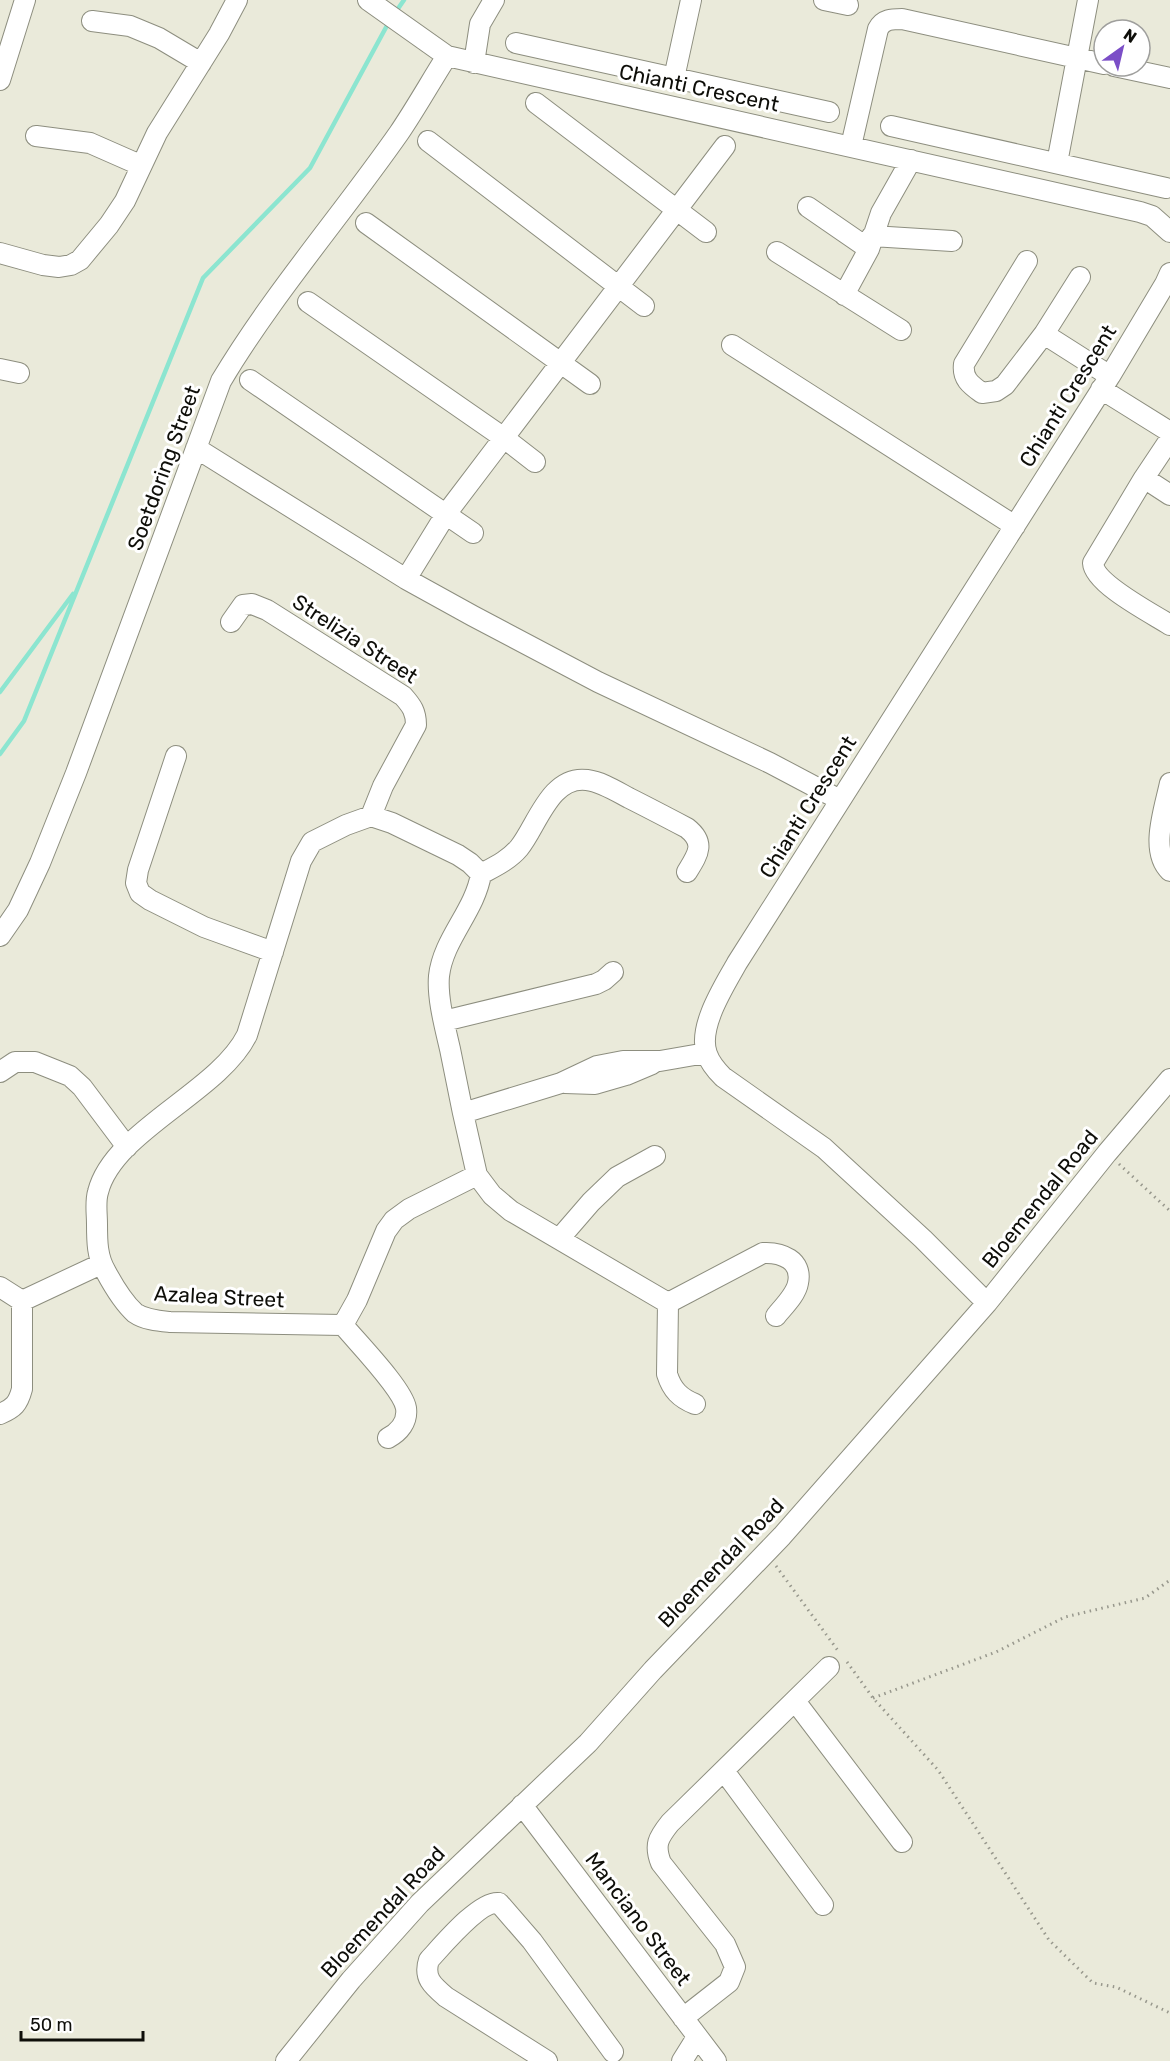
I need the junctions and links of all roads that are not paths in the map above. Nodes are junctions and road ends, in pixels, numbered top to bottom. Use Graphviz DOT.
graph roads {
  1 [pos="25,0"];
  2 [pos="237,0"];
  3 [pos="368,0"];
  4 [pos="494,0"];
  5 [pos="691,0"];
  6 [pos="824,0"];
  7 [pos="1088,0"];
  8 [pos="848,5"];
  9 [pos="92,21"];
  10 [pos="516,43"];
  11 [pos="447,56"];
  12 [pos="1077,58"];
  13 [pos="1092,61"];
  14 [pos="201,63"];
  15 [pos="474,63"];
  16 [pos="1152,74"];
  17 [pos="674,78"];
  18 [pos="1170,78"];
  19 [pos="0,80"];
  20 [pos="536,103"];
  21 [pos="829,112"];
  22 [pos="891,126"];
  23 [pos="36,136"];
  24 [pos="428,141"];
  25 [pos="725,146"];
  26 [pos="851,146"];
  27 [pos="911,160"];
  28 [pos="1057,163"];
  29 [pos="140,165"];
  30 [pos="1166,188"];
  31 [pos="808,207"];
  32 [pos="677,210"];
  33 [pos="366,223"];
  34 [pos="706,232"];
  35 [pos="1170,232"];
  36 [pos="952,241"];
  37 [pos="871,242"];
  38 [pos="777,252"];
  39 [pos="0,253"];
  40 [pos="1027,261"];
  41 [pos="1170,273"];
  42 [pos="1080,277"];
  43 [pos="619,286"];
  44 [pos="844,295"];
  45 [pos="308,302"];
  46 [pos="644,306"];
  47 [pos="901,330"];
  48 [pos="1044,334"];
  49 [pos="732,345"];
  50 [pos="562,362"];
  51 [pos="0,369"];
  52 [pos="19,374"];
  53 [pos="250,380"];
  54 [pos="1106,383"];
  55 [pos="590,384"];
  56 [pos="1170,432"];
  57 [pos="504,438"];
  58 [pos="1170,439"];
  59 [pos="196,448"];
  60 [pos="535,462"];
  61 [pos="1144,477"];
  62 [pos="1170,495"];
  63 [pos="446,514"];
  64 [pos="1015,526"];
  65 [pos="472,533"];
  66 [pos="406,579"];
  67 [pos="231,622"];
  68 [pos="1170,625"];
  69 [pos="176,756"];
  70 [pos="1170,783"];
  71 [pos="840,801"];
  72 [pos="371,816"];
  73 [pos="1170,871"];
  74 [pos="687,872"];
  75 [pos="481,874"];
  76 [pos="0,936"];
  77 [pos="273,952"];
  78 [pos="613,972"];
  79 [pos="444,1021"];
  80 [pos="706,1053"];
  81 [pos="0,1072"];
  82 [pos="1170,1079"];
  83 [pos="463,1113"];
  84 [pos="126,1147"];
  85 [pos="655,1156"];
  86 [pos="477,1174"];
  87 [pos="559,1239"];
  88 [pos="101,1264"];
  89 [pos="0,1287"];
  90 [pos="22,1301"];
  91 [pos="668,1303"];
  92 [pos="987,1303"];
  93 [pos="776,1316"];
  94 [pos="343,1325"];
  95 [pos="695,1404"];
  96 [pos="0,1414"];
  97 [pos="388,1438"];
  98 [pos="838,1660"];
  99 [pos="795,1701"];
  100 [pos="724,1771"];
  101 [pos="522,1805"];
  102 [pos="902,1842"];
  103 [pos="824,1905"];
  104 [pos="682,2018"];
  105 [pos="697,2037"];
  106 [pos="613,2052"];
  107 [pos="286,2061"];
  108 [pos="547,2061"];
  109 [pos="682,2061"];
  110 [pos="716,2061"];
  1 -- 19 [label="street"];
  2 -- 14 [label="street"];
  3 -- 11 [label="street, Chianti Crescent"];
  4 -- 15 [label="street"];
  5 -- 17 [label="street"];
  6 -- 8 [label="street"];
  7 -- 12 [label="street"];
  9 -- 14 [label="street"];
  10 -- 17 [label="street"];
  11 -- 15 [label="street, Chianti Crescent"];
  11 -- 59 [label="street, Soetdoring Street"];
  12 -- 13 [label="street"];
  12 -- 26 [label="street"];
  12 -- 28 [label="street"];
  14 -- 29 [label="street"];
  15 -- 26 [label="street, Chianti Crescent"];
  16 -- 18 [label="street"];
  17 -- 21 [label="street"];
  20 -- 32 [label="street"];
  22 -- 28 [label="street"];
  23 -- 29 [label="street"];
  24 -- 43 [label="street"];
  25 -- 32 [label="street"];
  26 -- 27 [label="street, Chianti Crescent"];
  27 -- 35 [label="street, Chianti Crescent"];
  27 -- 37 [label="street"];
  28 -- 30 [label="street"];
  29 -- 39 [label="street"];
  31 -- 37 [label="street"];
  32 -- 34 [label="street"];
  32 -- 43 [label="street"];
  33 -- 50 [label="street"];
  36 -- 37 [label="street"];
  37 -- 44 [label="street"];
  38 -- 44 [label="street"];
  40 -- 48 [label="street"];
  41 -- 54 [label="street, Chianti Crescent"];
  42 -- 48 [label="street"];
  43 -- 46 [label="street"];
  43 -- 50 [label="street"];
  44 -- 47 [label="street"];
  45 -- 57 [label="street"];
  48 -- 54 [label="street"];
  49 -- 64 [label="street"];
  50 -- 55 [label="street"];
  50 -- 57 [label="street"];
  51 -- 52 [label="street"];
  53 -- 63 [label="street"];
  54 -- 56 [label="street"];
  54 -- 64 [label="street, Chianti Crescent"];
  57 -- 60 [label="street"];
  57 -- 63 [label="street"];
  58 -- 61 [label="street"];
  59 -- 66 [label="street"];
  59 -- 76 [label="street, Soetdoring Street"];
  61 -- 62 [label="street"];
  61 -- 68 [label="street"];
  63 -- 65 [label="street"];
  63 -- 66 [label="street"];
  64 -- 71 [label="street, Chianti Crescent"];
  66 -- 71 [label="street"];
  67 -- 72 [label="street, Strelizia Street"];
  69 -- 77 [label="street"];
  70 -- 73 [label="street"];
  71 -- 80 [label="street, Chianti Crescent"];
  72 -- 75 [label="street"];
  72 -- 77 [label="street, Azalea Street"];
  74 -- 75 [label="street"];
  75 -- 79 [label="street"];
  77 -- 84 [label="street, Azalea Street"];
  78 -- 79 [label="street"];
  79 -- 83 [label="street"];
  80 -- 83 [label="street"];
  80 -- 92 [label="street"];
  81 -- 84 [label="street"];
  82 -- 92 [label="street, Bloemendal Road"];
  83 -- 86 [label="street"];
  84 -- 88 [label="street, Azalea Street"];
  85 -- 87 [label="street"];
  86 -- 87 [label="street"];
  86 -- 94 [label="street"];
  87 -- 91 [label="street"];
  88 -- 90 [label="street"];
  88 -- 94 [label="street, Azalea Street"];
  89 -- 90 [label="street"];
  90 -- 96 [label="street"];
  91 -- 93 [label="street"];
  91 -- 95 [label="street"];
  92 -- 101 [label="street, Bloemendal Road"];
  94 -- 97 [label="street"];
  98 -- 99 [label="street"];
  99 -- 100 [label="street"];
  99 -- 102 [label="street"];
  100 -- 103 [label="street"];
  100 -- 104 [label="street"];
  101 -- 104 [label="street, Manciano Street"];
  101 -- 107 [label="street, Bloemendal Road"];
  104 -- 105 [label="street, Manciano Street"];
  105 -- 109 [label="street"];
  105 -- 110 [label="street, Manciano Street"];
  106 -- 108 [label="street"];
}
